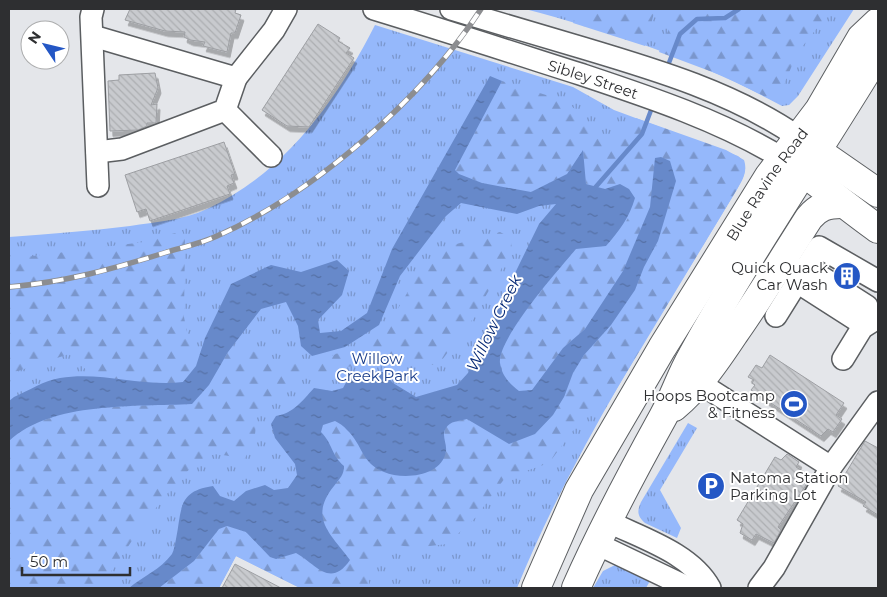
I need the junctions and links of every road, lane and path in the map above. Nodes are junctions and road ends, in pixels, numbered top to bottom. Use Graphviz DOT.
graph roads {
  1 [pos="93,9"];
  2 [pos="286,9"];
  3 [pos="374,9"];
  4 [pos="451,9"];
  5 [pos="878,22"];
  6 [pos="93,36"];
  7 [pos="878,54"];
  8 [pos="236,78"];
  9 [pos="225,110"];
  10 [pos="97,152"];
  11 [pos="800,155"];
  12 [pos="271,156"];
  13 [pos="98,186"];
  14 [pos="878,193"];
  15 [pos="841,204"];
  16 [pos="878,229"];
  17 [pos="752,255"];
  18 [pos="801,275"];
  19 [pos="878,282"];
  20 [pos="766,309"];
  21 [pos="867,321"];
  22 [pos="662,348"];
  23 [pos="843,359"];
  24 [pos="692,377"];
  25 [pos="878,402"];
  26 [pos="831,467"];
  27 [pos="597,529"];
  28 [pos="537,588"];
  29 [pos="576,588"];
  30 [pos="689,588"];
  31 [pos="710,588"];
  32 [pos="759,588"];
  1 -- 6 [label="street"];
  2 -- 8 [label="street"];
  3 -- 11 [label="street, Sibley Street"];
  4 -- 11 [label="street, Sibley Street"];
  5 -- 11 [label="main road, Blue Ravine Road"];
  6 -- 8 [label="street"];
  6 -- 10 [label="street"];
  7 -- 11 [label="main road, Blue Ravine Road"];
  8 -- 9 [label="street"];
  9 -- 10 [label="street"];
  9 -- 12 [label="street"];
  10 -- 13 [label="street"];
  11 -- 14 [label="main road"];
  11 -- 15 [label="main road"];
  11 -- 17 [label="main road, Blue Ravine Road"];
  11 -- 22 [label="main road, Blue Ravine Road"];
  15 -- 16 [label="main road"];
  15 -- 20 [label="main road"];
  17 -- 20 [label="street"];
  17 -- 24 [label="main road, Blue Ravine Road"];
  18 -- 19 [label="street"];
  18 -- 20 [label="street"];
  18 -- 21 [label="street"];
  20 -- 24 [label="main road"];
  21 -- 23 [label="street"];
  22 -- 27 [label="main road"];
  22 -- 28 [label="main road, Blue Ravine Road"];
  24 -- 26 [label="street"];
  24 -- 27 [label="main road"];
  25 -- 26 [label="street"];
  26 -- 32 [label="street"];
  27 -- 28 [label="main road"];
  27 -- 29 [label="main road"];
  27 -- 30 [label="street"];
  27 -- 31 [label="street"];
}
